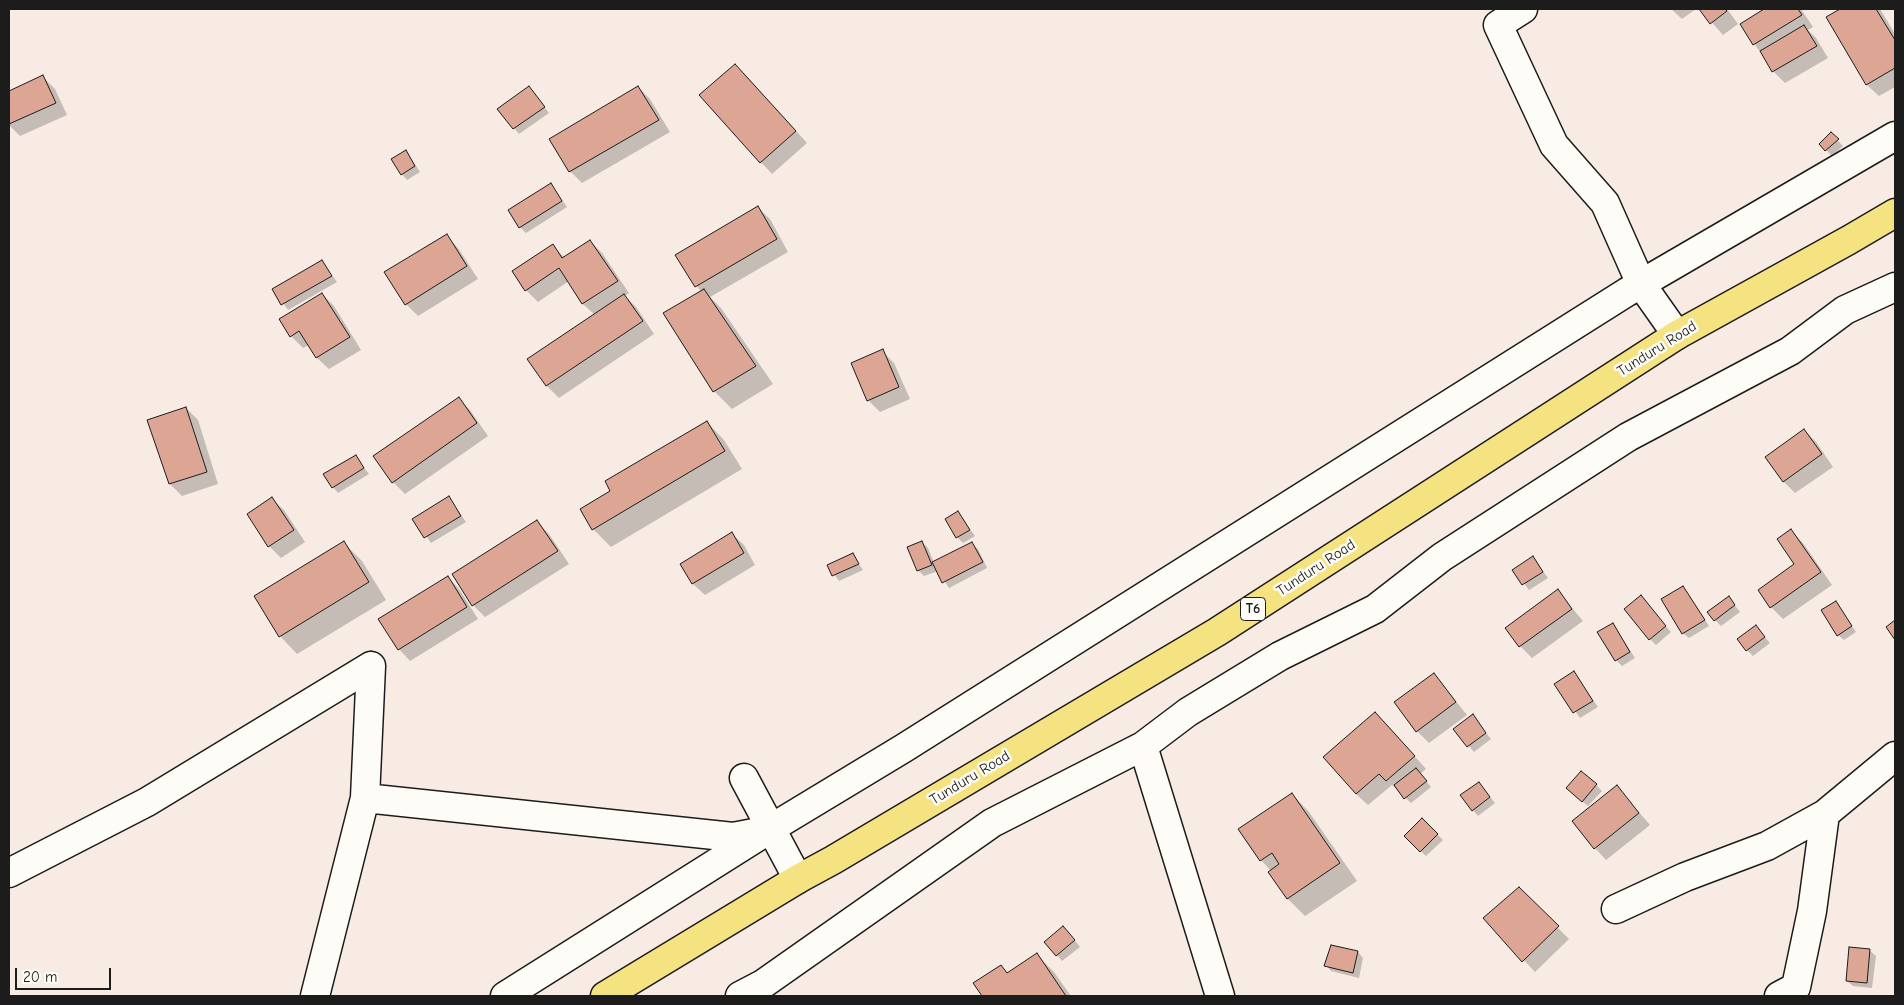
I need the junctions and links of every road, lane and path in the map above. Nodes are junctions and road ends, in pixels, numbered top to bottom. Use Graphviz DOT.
graph roads {
  1 [pos="1523,9"];
  2 [pos="1895,136"];
  3 [pos="1895,213"];
  4 [pos="1641,284"];
  5 [pos="1895,287"];
  6 [pos="1677,335"];
  7 [pos="1143,746"];
  8 [pos="1895,756"];
  9 [pos="744,778"];
  10 [pos="365,798"];
  11 [pos="1825,814"];
  12 [pos="770,829"];
  13 [pos="9,873"];
  14 [pos="798,879"];
  15 [pos="1616,909"];
  16 [pos="759,992"];
  17 [pos="315,996"];
  18 [pos="505,996"];
  19 [pos="605,996"];
  20 [pos="1220,996"];
  21 [pos="1779,996"];
  1 -- 4 [label="street"];
  2 -- 4 [label="street"];
  3 -- 6 [label="highway, Tunduru Road / T6"];
  4 -- 6 [label="street"];
  4 -- 12 [label="street"];
  5 -- 7 [label="street"];
  6 -- 14 [label="highway, Tunduru Road / T6"];
  7 -- 16 [label="street"];
  7 -- 20 [label="street"];
  8 -- 11 [label="street"];
  9 -- 12 [label="street"];
  10 -- 12 [label="street"];
  10 -- 13 [label="street"];
  10 -- 17 [label="street"];
  11 -- 15 [label="street"];
  11 -- 21 [label="street"];
  12 -- 14 [label="street"];
  12 -- 18 [label="street"];
  14 -- 19 [label="highway, Tunduru Road / T6"];
}
